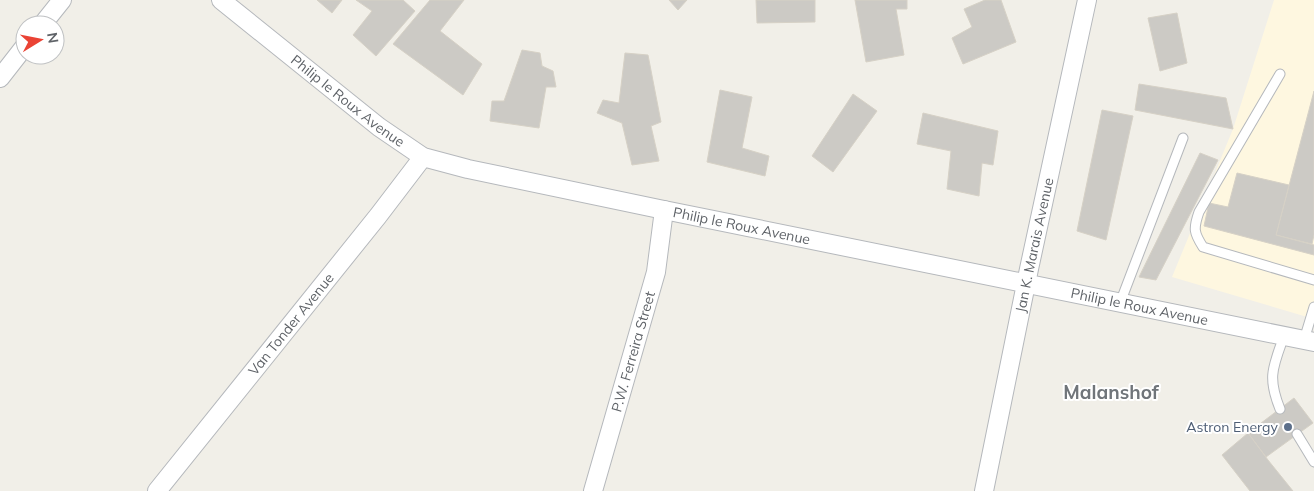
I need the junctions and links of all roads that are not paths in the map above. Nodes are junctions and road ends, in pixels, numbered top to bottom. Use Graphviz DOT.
graph roads {
  1 [pos="62,0"];
  2 [pos="221,0"];
  3 [pos="1087,0"];
  4 [pos="50,15"];
  5 [pos="15,59"];
  6 [pos="1280,74"];
  7 [pos="0,78"];
  8 [pos="1183,138"];
  9 [pos="423,157"];
  10 [pos="664,210"];
  11 [pos="1314,280"];
  12 [pos="1025,284"];
  13 [pos="1120,303"];
  14 [pos="1314,307"];
  15 [pos="1284,336"];
  16 [pos="1309,341"];
  17 [pos="1280,409"];
  18 [pos="1297,434"];
  19 [pos="1314,462"];
  20 [pos="157,491"];
  21 [pos="593,491"];
  22 [pos="984,491"];
  1 -- 4 [label="street"];
  2 -- 9 [label="street, Philip le Roux Avenue"];
  3 -- 12 [label="street, Jan K. Marais Avenue"];
  5 -- 7 [label="street"];
  6 -- 11 [label="lane"];
  8 -- 13 [label="lane"];
  9 -- 10 [label="street, Philip le Roux Avenue"];
  9 -- 20 [label="street, Van Tonder Avenue"];
  10 -- 12 [label="street, Philip le Roux Avenue"];
  10 -- 21 [label="street, P.W. Ferreira Street"];
  12 -- 13 [label="street, Philip le Roux Avenue"];
  12 -- 22 [label="street, Jan K. Marais Avenue"];
  13 -- 15 [label="street, Philip le Roux Avenue"];
  14 -- 16 [label="lane"];
  15 -- 16 [label="street, Philip le Roux Avenue"];
  15 -- 17 [label="lane"];
  18 -- 19 [label="lane"];
}
